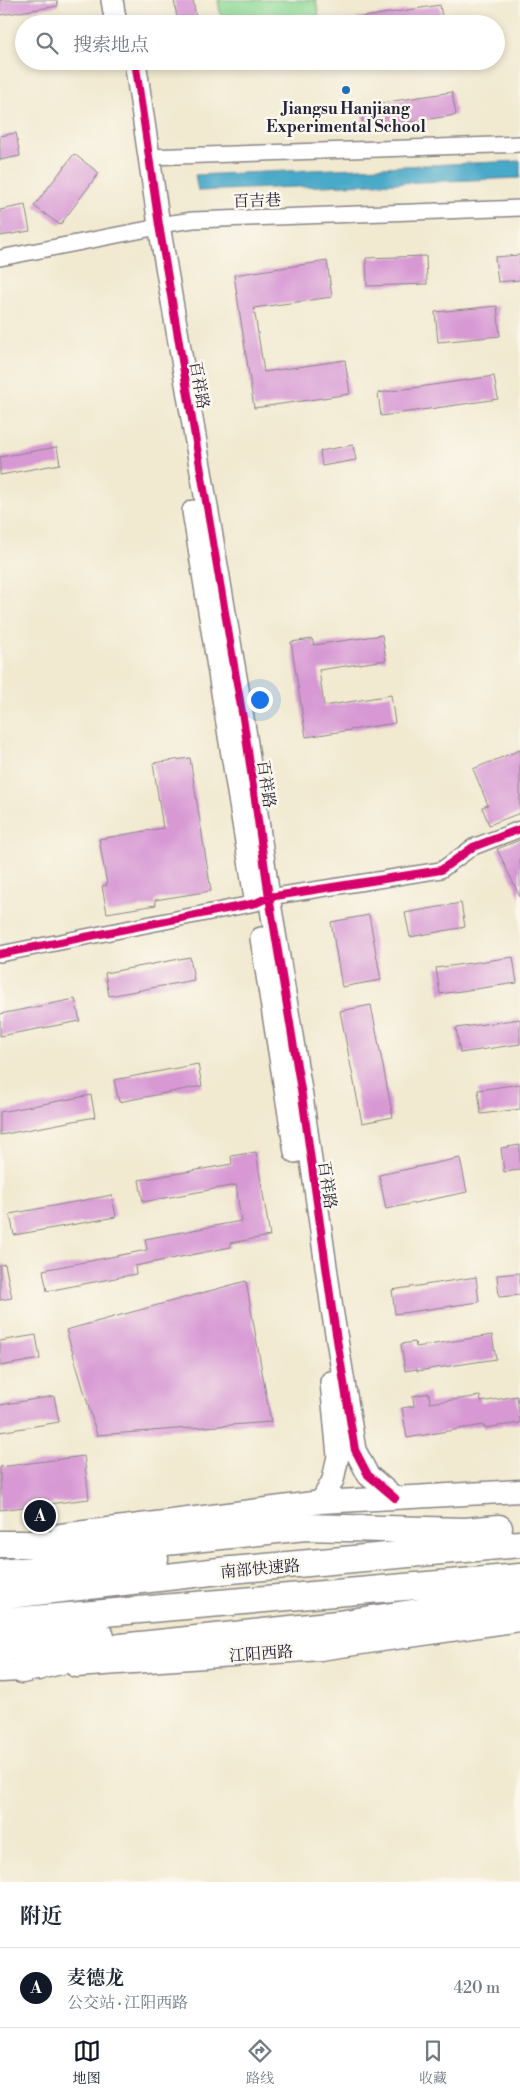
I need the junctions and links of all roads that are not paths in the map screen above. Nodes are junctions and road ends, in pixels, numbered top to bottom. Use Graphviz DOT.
graph roads {
  1 [pos="112,0"];
  2 [pos="126,0"];
  3 [pos="114,15"];
  4 [pos="128,15"];
  5 [pos="124,70"];
  6 [pos="136,70"];
  7 [pos="520,144"];
  8 [pos="149,157"];
  9 [pos="520,208"];
  10 [pos="154,227"];
  11 [pos="0,258"];
  12 [pos="520,829"];
  13 [pos="262,900"];
  14 [pos="0,954"];
  15 [pos="520,1491"];
  16 [pos="395,1498"];
  17 [pos="322,1502"];
  18 [pos="520,1527"];
  19 [pos="464,1531"];
  20 [pos="0,1543"];
  21 [pos="520,1544"];
  22 [pos="7,1573"];
  23 [pos="520,1577"];
  24 [pos="0,1596"];
  25 [pos="520,1596"];
  26 [pos="488,1601"];
  27 [pos="222,1613"];
  28 [pos="520,1620"];
  29 [pos="0,1622"];
  30 [pos="0,1648"];
  31 [pos="11,1671"];
  1 -- 3 [label="street"];
  2 -- 4 [label="street"];
  5 -- 10 [label="street, 百祥路"];
  6 -- 8 [label="street, 百祥路"];
  7 -- 8 [label="street"];
  8 -- 10 [label="street, 百祥路"];
  9 -- 10 [label="street, 百吉巷"];
  10 -- 11 [label="street, 百吉巷"];
  10 -- 13 [label="street, 百祥路"];
  12 -- 13 [label="street"];
  13 -- 14 [label="street"];
  13 -- 16 [label="street, 百祥路"];
  13 -- 17 [label="street, 百祥路"];
  15 -- 16 [label="main road"];
  16 -- 17 [label="main road"];
  17 -- 20 [label="main road"];
  18 -- 19 [label="highway"];
  19 -- 20 [label="highway"];
  19 -- 22 [label="highway"];
  21 -- 24 [label="highway, 南部快速路"];
  23 -- 27 [label="highway, 南部快速路"];
  25 -- 26 [label="highway"];
  26 -- 27 [label="highway"];
  26 -- 31 [label="highway"];
  27 -- 29 [label="highway, 南部快速路"];
  27 -- 30 [label="highway"];
  28 -- 31 [label="main road, 江阳西路"];
}
